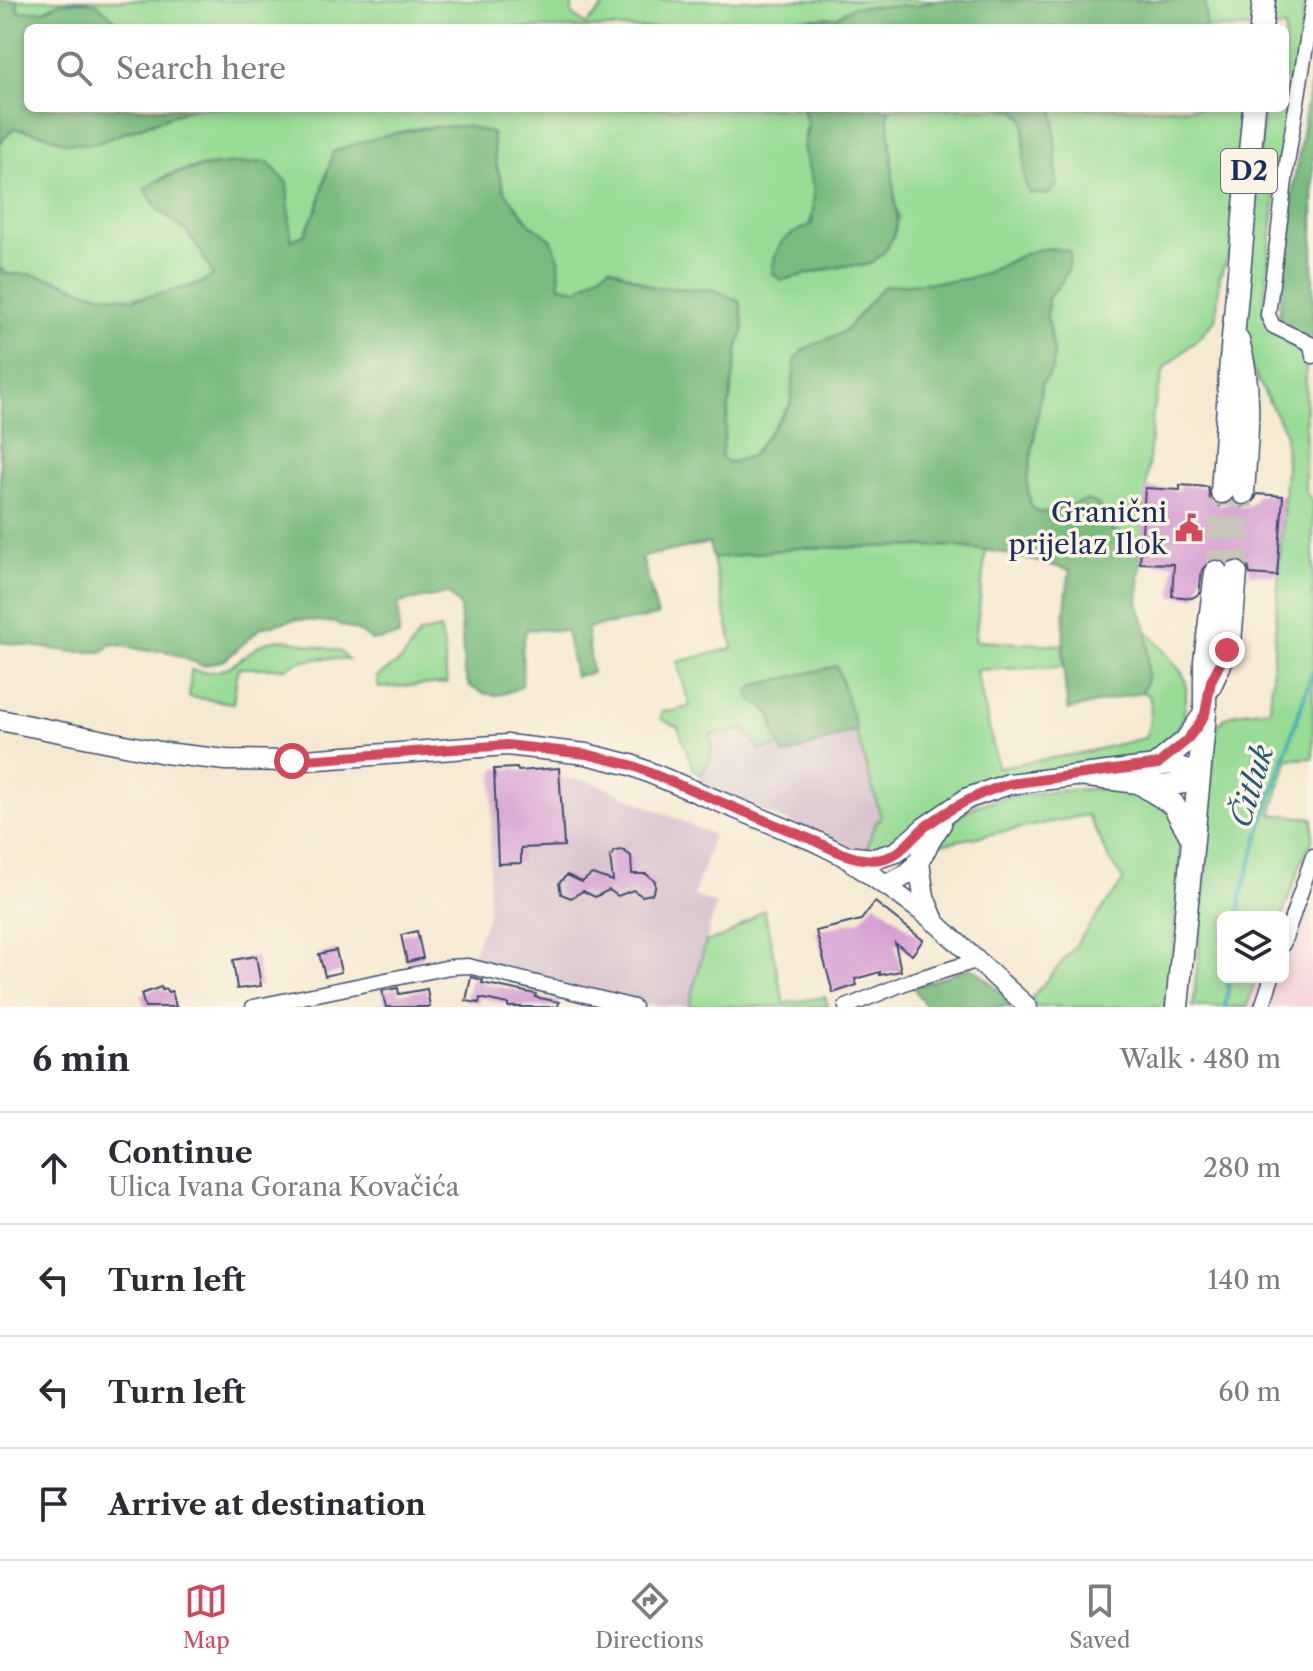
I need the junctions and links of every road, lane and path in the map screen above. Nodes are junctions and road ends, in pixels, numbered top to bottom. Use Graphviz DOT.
graph roads {
  1 [pos="1264,0"];
  2 [pos="1313,3"];
  3 [pos="1261,24"];
  4 [pos="1254,112"];
  5 [pos="1313,356"];
  6 [pos="1232,492"];
  7 [pos="1226,573"];
  8 [pos="1205,708"];
  9 [pos="0,720"];
  10 [pos="1158,764"];
  11 [pos="1079,776"];
  12 [pos="1198,781"];
  13 [pos="1143,785"];
  14 [pos="953,809"];
  15 [pos="1192,839"];
  16 [pos="897,852"];
  17 [pos="843,855"];
  18 [pos="1313,856"];
  19 [pos="919,862"];
  20 [pos="884,884"];
  21 [pos="934,921"];
  22 [pos="1289,926"];
  23 [pos="979,960"];
  24 [pos="1270,983"];
  25 [pos="253,1007"];
  26 [pos="634,1007"];
  27 [pos="846,1007"];
  28 [pos="1028,1007"];
  29 [pos="1177,1007"];
  30 [pos="1262,1007"];
  1 -- 3 [label="main road"];
  2 -- 5 [label="street"];
  4 -- 6 [label="main road, D2"];
  7 -- 8 [label="main road"];
  8 -- 10 [label="main road"];
  8 -- 12 [label="main road"];
  9 -- 17 [label="main road"];
  10 -- 11 [label="main road"];
  10 -- 12 [label="main road"];
  11 -- 13 [label="main road"];
  11 -- 14 [label="main road"];
  12 -- 13 [label="main road"];
  12 -- 15 [label="main road"];
  13 -- 15 [label="main road"];
  14 -- 16 [label="main road"];
  14 -- 19 [label="main road"];
  15 -- 29 [label="main road"];
  16 -- 17 [label="main road"];
  16 -- 20 [label="main road"];
  17 -- 20 [label="main road"];
  18 -- 22 [label="street"];
  19 -- 20 [label="main road"];
  19 -- 21 [label="main road"];
  20 -- 21 [label="street"];
  21 -- 23 [label="street"];
  23 -- 27 [label="street"];
  23 -- 28 [label="street"];
  24 -- 30 [label="street"];
  25 -- 26 [label="street"];
}
